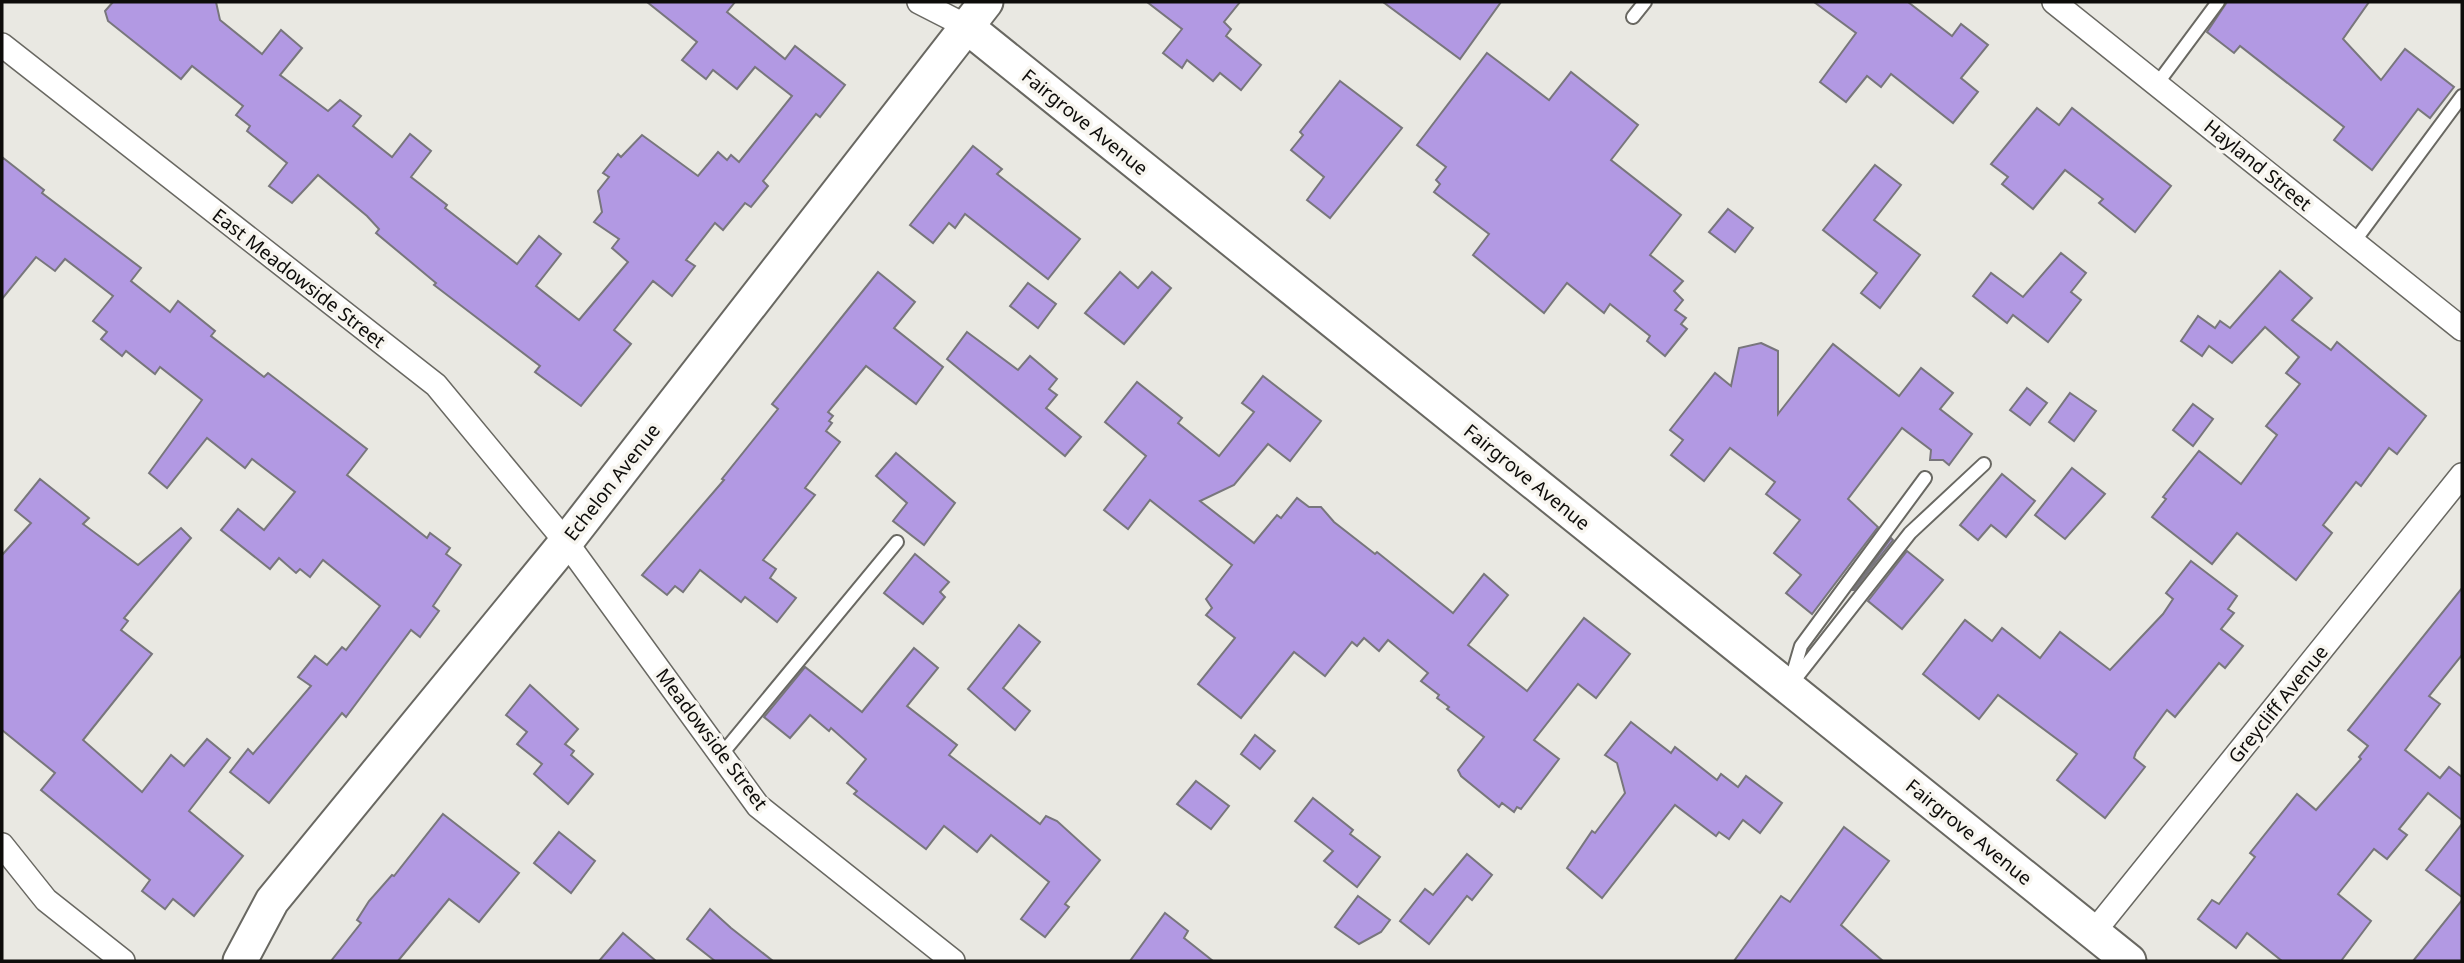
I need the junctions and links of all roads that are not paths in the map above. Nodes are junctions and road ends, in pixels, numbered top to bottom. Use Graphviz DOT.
graph roads {
  1 [pos="919,2"];
  2 [pos="1645,2"];
  3 [pos="2054,2"];
  4 [pos="2218,2"];
  5 [pos="976,14"];
  6 [pos="1633,17"];
  7 [pos="2,46"];
  8 [pos="2157,84"];
  9 [pos="2462,96"];
  10 [pos="2354,242"];
  11 [pos="2462,328"];
  12 [pos="1984,464"];
  13 [pos="2462,475"];
  14 [pos="1925,478"];
  15 [pos="566,542"];
  16 [pos="897,542"];
  17 [pos="1789,688"];
  18 [pos="721,755"];
  19 [pos="2,845"];
  20 [pos="2093,933"];
  21 [pos="123,961"];
  22 [pos="240,961"];
  23 [pos="953,961"];
  24 [pos="2129,961"];
  1 -- 5 [label="street, Fairgrove Avenue"];
  2 -- 6 [label="lane"];
  3 -- 8 [label="street, Hayland Street"];
  4 -- 8 [label="lane"];
  5 -- 15 [label="street, Echelon Avenue"];
  5 -- 17 [label="street, Fairgrove Avenue"];
  7 -- 15 [label="street, East Meadowside Street"];
  8 -- 10 [label="street, Hayland Street"];
  9 -- 10 [label="lane"];
  10 -- 11 [label="street, Hayland Street"];
  12 -- 17 [label="lane"];
  13 -- 20 [label="street, Greycliff Avenue"];
  14 -- 17 [label="lane"];
  15 -- 18 [label="street, Meadowside Street"];
  15 -- 22 [label="street, Echelon Avenue"];
  16 -- 18 [label="lane"];
  17 -- 20 [label="street, Fairgrove Avenue"];
  18 -- 23 [label="street, Meadowside Street"];
  19 -- 21 [label="street"];
  20 -- 24 [label="street, Fairgrove Avenue"];
}
